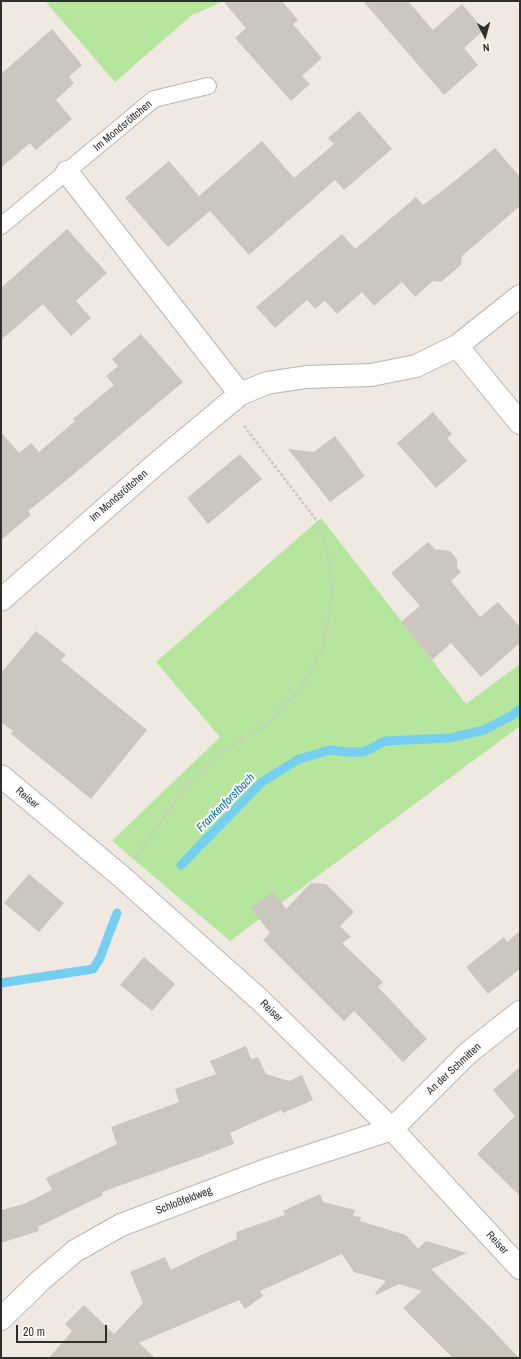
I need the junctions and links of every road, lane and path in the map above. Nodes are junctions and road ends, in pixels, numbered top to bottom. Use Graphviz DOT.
graph roads {
  1 [pos="208,86"];
  2 [pos="67,172"];
  3 [pos="1,226"];
  4 [pos="520,296"];
  5 [pos="457,346"];
  6 [pos="240,394"];
  7 [pos="520,424"];
  8 [pos="1,600"];
  9 [pos="1,776"];
  10 [pos="122,877"];
  11 [pos="520,1012"];
  12 [pos="392,1129"];
  13 [pos="520,1268"];
  14 [pos="1,1319"];
  1 -- 2 [label="lane, Im Mondsröttchen"];
  2 -- 3 [label="lane, Im Mondsröttchen"];
  2 -- 6 [label="street"];
  4 -- 5 [label="street, Im Mondsröttchen"];
  5 -- 6 [label="street, Im Mondsröttchen"];
  5 -- 7 [label="street"];
  6 -- 8 [label="street, Im Mondsröttchen"];
  6 -- 10 [label="path"];
  9 -- 10 [label="street, Reiser"];
  10 -- 12 [label="street, Reiser"];
  11 -- 12 [label="street, An der Schmitten"];
  12 -- 13 [label="street, Reiser"];
  12 -- 14 [label="street, Schloßfeldweg"];
}
